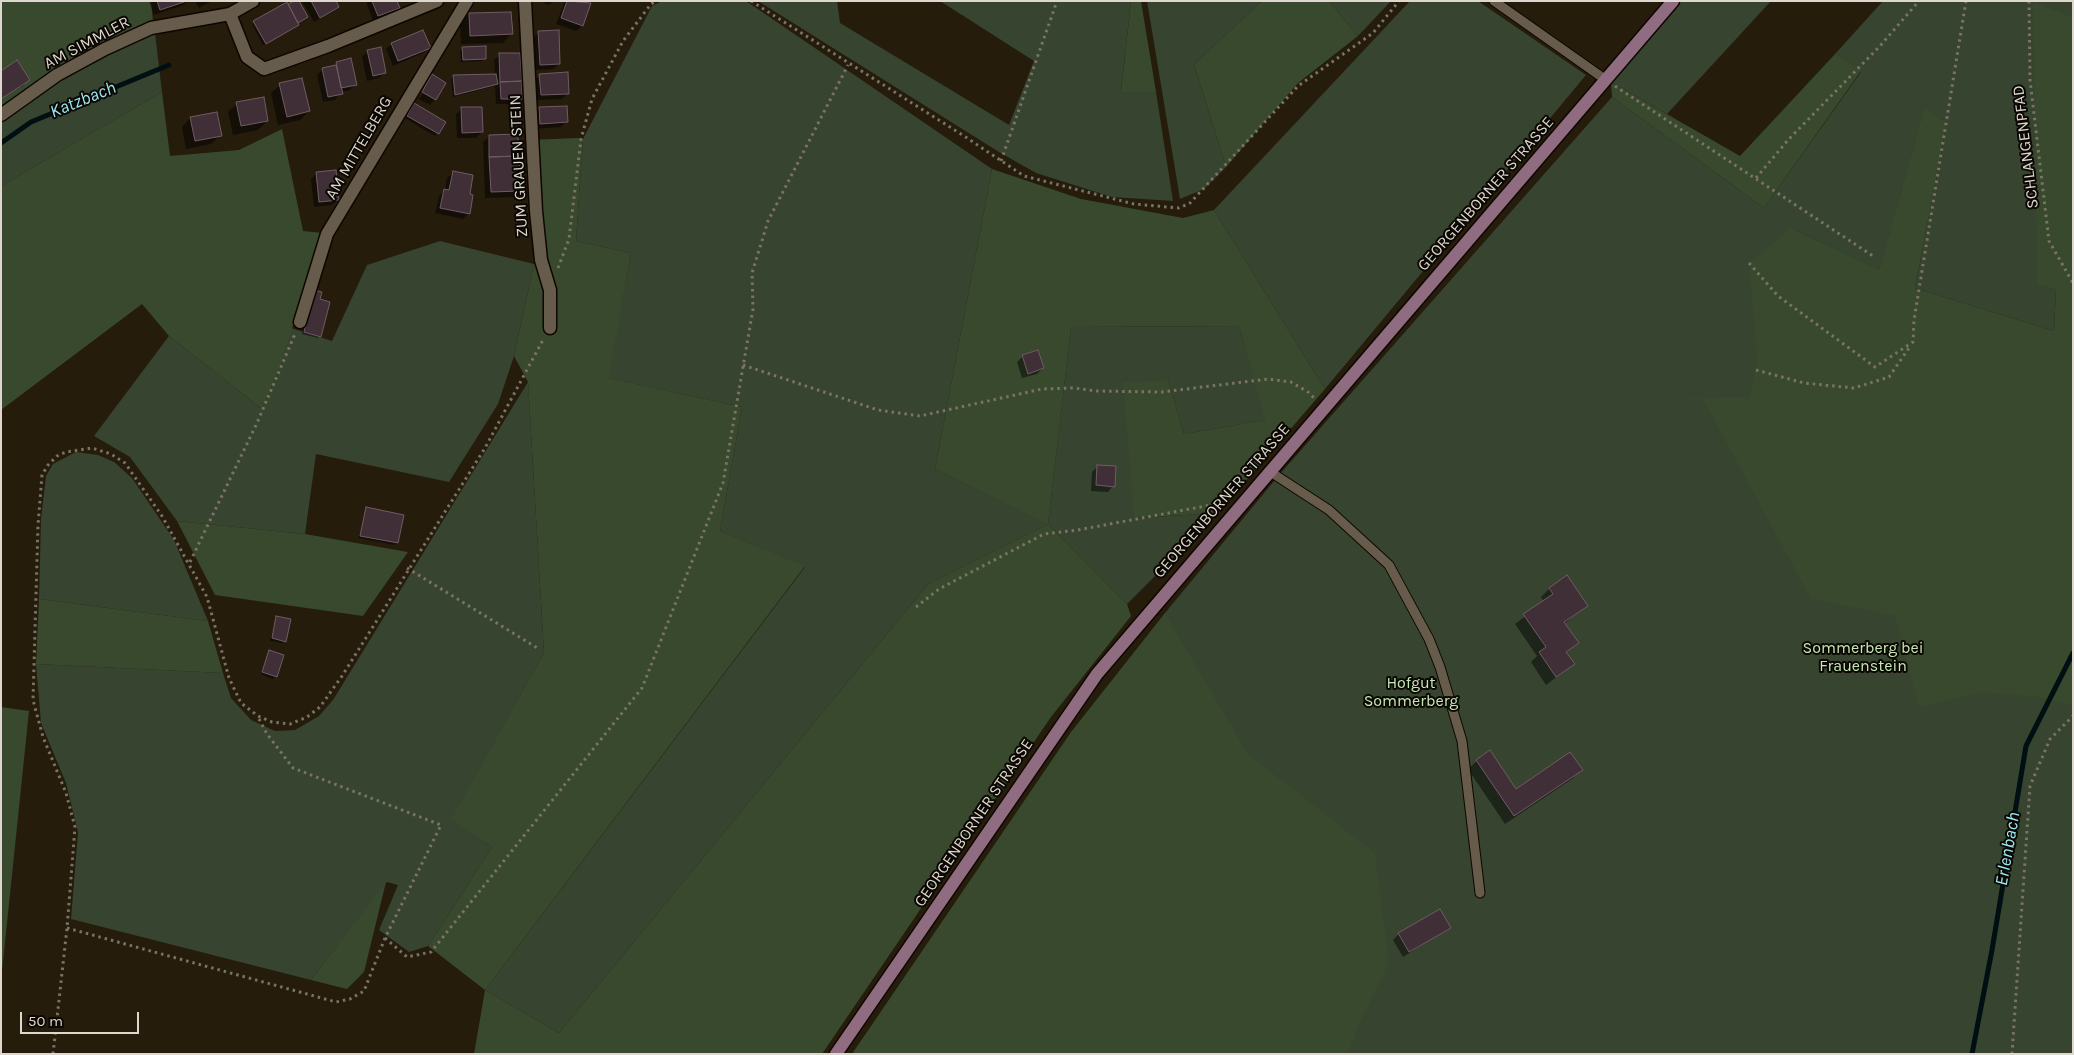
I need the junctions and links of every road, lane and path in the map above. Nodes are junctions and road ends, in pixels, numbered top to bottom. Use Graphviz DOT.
graph roads {
  1 [pos="253,1"];
  2 [pos="437,1"];
  3 [pos="467,1"];
  4 [pos="525,1"];
  5 [pos="656,1"];
  6 [pos="751,1"];
  7 [pos="1057,1"];
  8 [pos="1400,1"];
  9 [pos="1494,1"];
  10 [pos="1673,1"];
  11 [pos="1919,1"];
  12 [pos="1966,1"];
  13 [pos="2029,1"];
  14 [pos="230,14"];
  15 [pos="848,65"];
  16 [pos="1606,80"];
  17 [pos="1,115"];
  18 [pos="1001,161"];
  19 [pos="1756,178"];
  20 [pos="1874,256"];
  21 [pos="1749,263"];
  22 [pos="2073,283"];
  23 [pos="550,290"];
  24 [pos="300,322"];
  25 [pos="550,328"];
  26 [pos="1913,342"];
  27 [pos="743,365"];
  28 [pos="1756,370"];
  29 [pos="1324,407"];
  30 [pos="1269,471"];
  31 [pos="1239,507"];
  32 [pos="190,562"];
  33 [pos="407,568"];
  34 [pos="916,607"];
  35 [pos="539,649"];
  36 [pos="258,716"];
  37 [pos="2073,716"];
  38 [pos="1480,893"];
  39 [pos="67,928"];
  40 [pos="385,938"];
  41 [pos="53,1054"];
  42 [pos="836,1054"];
  43 [pos="2012,1054"];
  1 -- 14 [label="street, AM SIMMLER"];
  2 -- 14 [label="street"];
  3 -- 24 [label="street, AM MITTELBERG"];
  4 -- 23 [label="street, ZUM GRAUEN STEIN"];
  5 -- 23 [label="path"];
  6 -- 15 [label="path"];
  7 -- 18 [label="path"];
  8 -- 18 [label="path"];
  9 -- 16 [label="lane"];
  10 -- 16 [label="main road, GEORGENBORNER STRASSE"];
  11 -- 19 [label="path"];
  12 -- 26 [label="path"];
  13 -- 22 [label="path, SCHLANGENPFAD"];
  14 -- 17 [label="street, AM SIMMLER"];
  15 -- 18 [label="path"];
  15 -- 27 [label="path"];
  16 -- 19 [label="path"];
  16 -- 29 [label="main road, GEORGENBORNER STRASSE"];
  19 -- 20 [label="path"];
  21 -- 26 [label="path"];
  23 -- 25 [label="street, ZUM GRAUEN STEIN"];
  24 -- 32 [label="path"];
  25 -- 33 [label="path"];
  26 -- 28 [label="path"];
  27 -- 29 [label="path"];
  27 -- 40 [label="path"];
  29 -- 30 [label="main road, GEORGENBORNER STRASSE"];
  30 -- 31 [label="main road, GEORGENBORNER STRASSE"];
  30 -- 38 [label="lane"];
  31 -- 34 [label="path"];
  31 -- 42 [label="main road, GEORGENBORNER STRASSE"];
  32 -- 36 [label="path"];
  32 -- 39 [label="path"];
  33 -- 35 [label="path"];
  33 -- 36 [label="path"];
  36 -- 40 [label="path"];
  37 -- 43 [label="path"];
  39 -- 40 [label="path"];
  39 -- 41 [label="path"];
}
